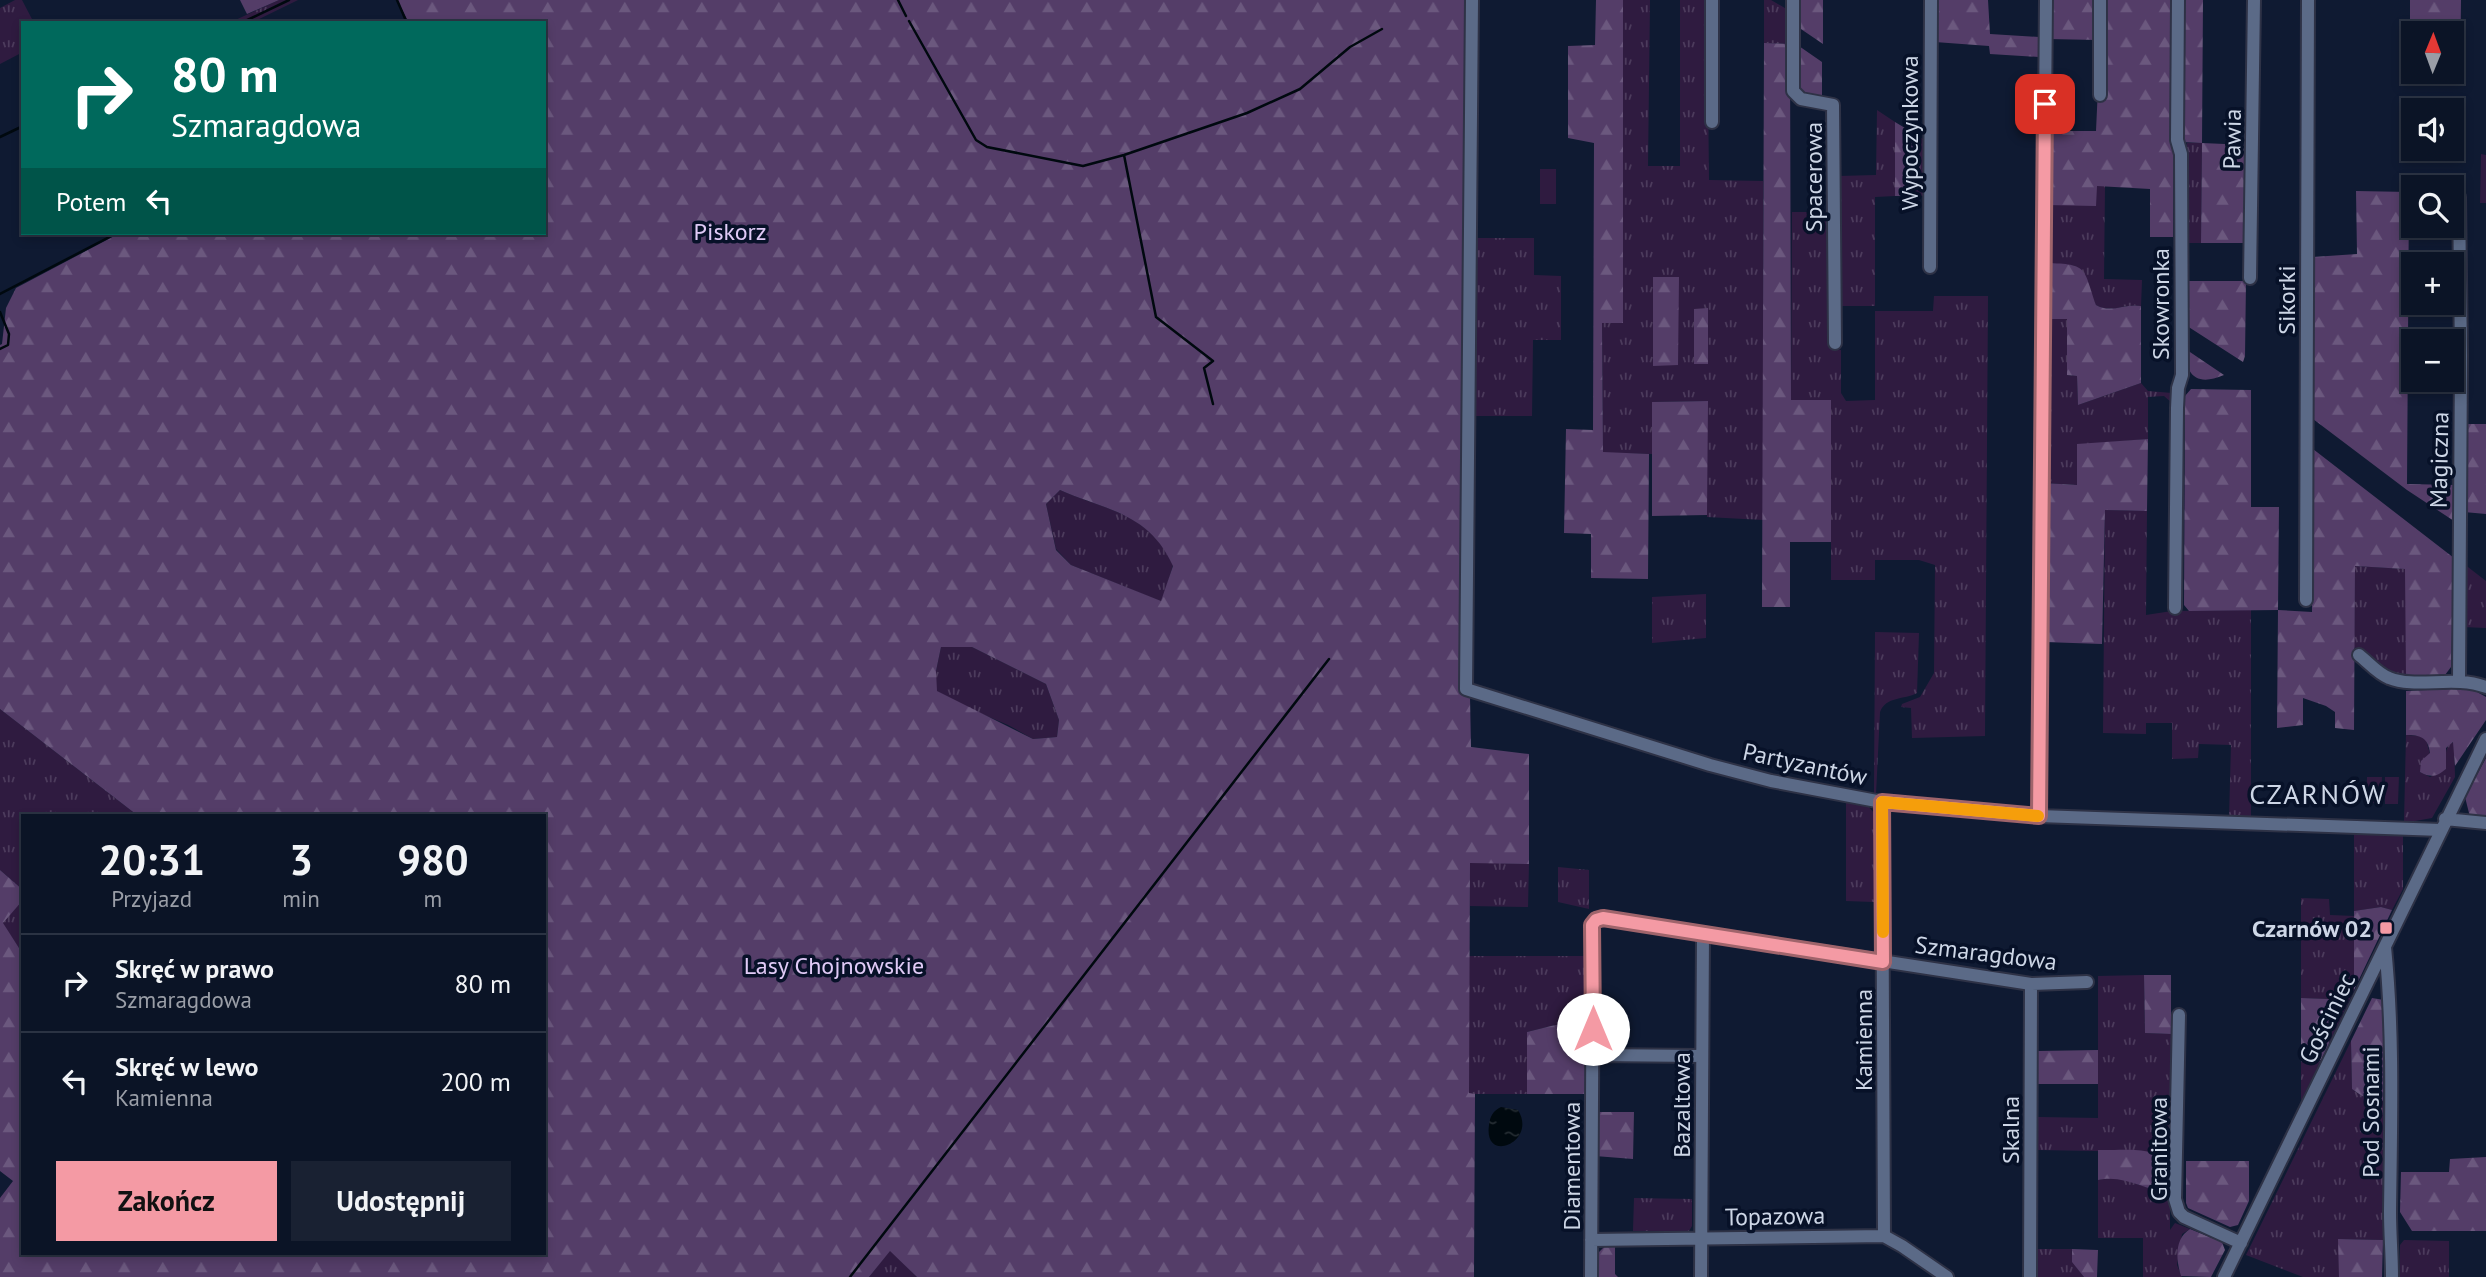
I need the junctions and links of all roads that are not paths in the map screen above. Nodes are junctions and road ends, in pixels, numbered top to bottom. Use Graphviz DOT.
graph roads {
  1 [pos="1472,0"];
  2 [pos="1712,0"];
  3 [pos="1793,0"];
  4 [pos="1931,0"];
  5 [pos="2046,0"];
  6 [pos="2100,0"];
  7 [pos="2178,0"];
  8 [pos="2254,0"];
  9 [pos="2308,0"];
  10 [pos="2100,95"];
  11 [pos="1713,122"];
  12 [pos="2460,238"];
  13 [pos="1930,267"];
  14 [pos="2250,278"];
  15 [pos="1835,343"];
  16 [pos="2306,600"];
  17 [pos="2175,608"];
  18 [pos="2359,655"];
  19 [pos="2459,681"];
  20 [pos="2486,687"];
  21 [pos="2486,739"];
  22 [pos="1882,802"];
  23 [pos="2039,816"];
  24 [pos="2486,823"];
  25 [pos="2443,825"];
  26 [pos="1592,925"];
  27 [pos="1703,934"];
  28 [pos="2385,947"];
  29 [pos="1883,962"];
  30 [pos="2087,982"];
  31 [pos="2031,984"];
  32 [pos="2179,1015"];
  33 [pos="1593,1055"];
  34 [pos="1702,1056"];
  35 [pos="1884,1236"];
  36 [pos="1702,1239"];
  37 [pos="1591,1240"];
  38 [pos="2241,1243"];
  39 [pos="1591,1277"];
  40 [pos="1702,1277"];
  41 [pos="1947,1277"];
  42 [pos="2030,1277"];
  43 [pos="2224,1277"];
  44 [pos="2392,1277"];
  1 -- 22 [label="street, Partyzantów"];
  2 -- 11 [label="street"];
  3 -- 15 [label="street, Spacerowa"];
  4 -- 13 [label="street, Wypoczynkowa"];
  5 -- 23 [label="street"];
  6 -- 10 [label="street"];
  7 -- 17 [label="street, Skowronka"];
  8 -- 14 [label="street, Pawia"];
  9 -- 16 [label="street, Sikorki"];
  12 -- 19 [label="street, Magiczna"];
  18 -- 19 [label="street"];
  19 -- 20 [label="street"];
  21 -- 25 [label="street, Gościniec"];
  22 -- 23 [label="street, Partyzantów"];
  22 -- 29 [label="street, Kamienna"];
  23 -- 25 [label="street, Partyzantów"];
  24 -- 25 [label="street, Partyzantów"];
  25 -- 28 [label="street, Gościniec"];
  26 -- 27 [label="street, Szmaragdowa"];
  26 -- 33 [label="street, Diamentowa"];
  27 -- 29 [label="street, Szmaragdowa"];
  27 -- 34 [label="street, Bazaltowa"];
  28 -- 38 [label="street, Gościniec"];
  28 -- 44 [label="street, Pod Sosnami"];
  29 -- 31 [label="street, Szmaragdowa"];
  29 -- 35 [label="street, Kamienna"];
  30 -- 31 [label="street, Szmaragdowa"];
  31 -- 42 [label="street, Skalna"];
  32 -- 38 [label="street, Granitowa"];
  33 -- 34 [label="street"];
  33 -- 37 [label="street, Diamentowa"];
  34 -- 36 [label="street, Bazaltowa"];
  35 -- 36 [label="street, Topazowa"];
  35 -- 41 [label="street"];
  36 -- 37 [label="street, Topazowa"];
  36 -- 40 [label="street, Bazaltowa"];
  37 -- 39 [label="street, Diamentowa"];
  38 -- 43 [label="street, Gościniec"];
}
